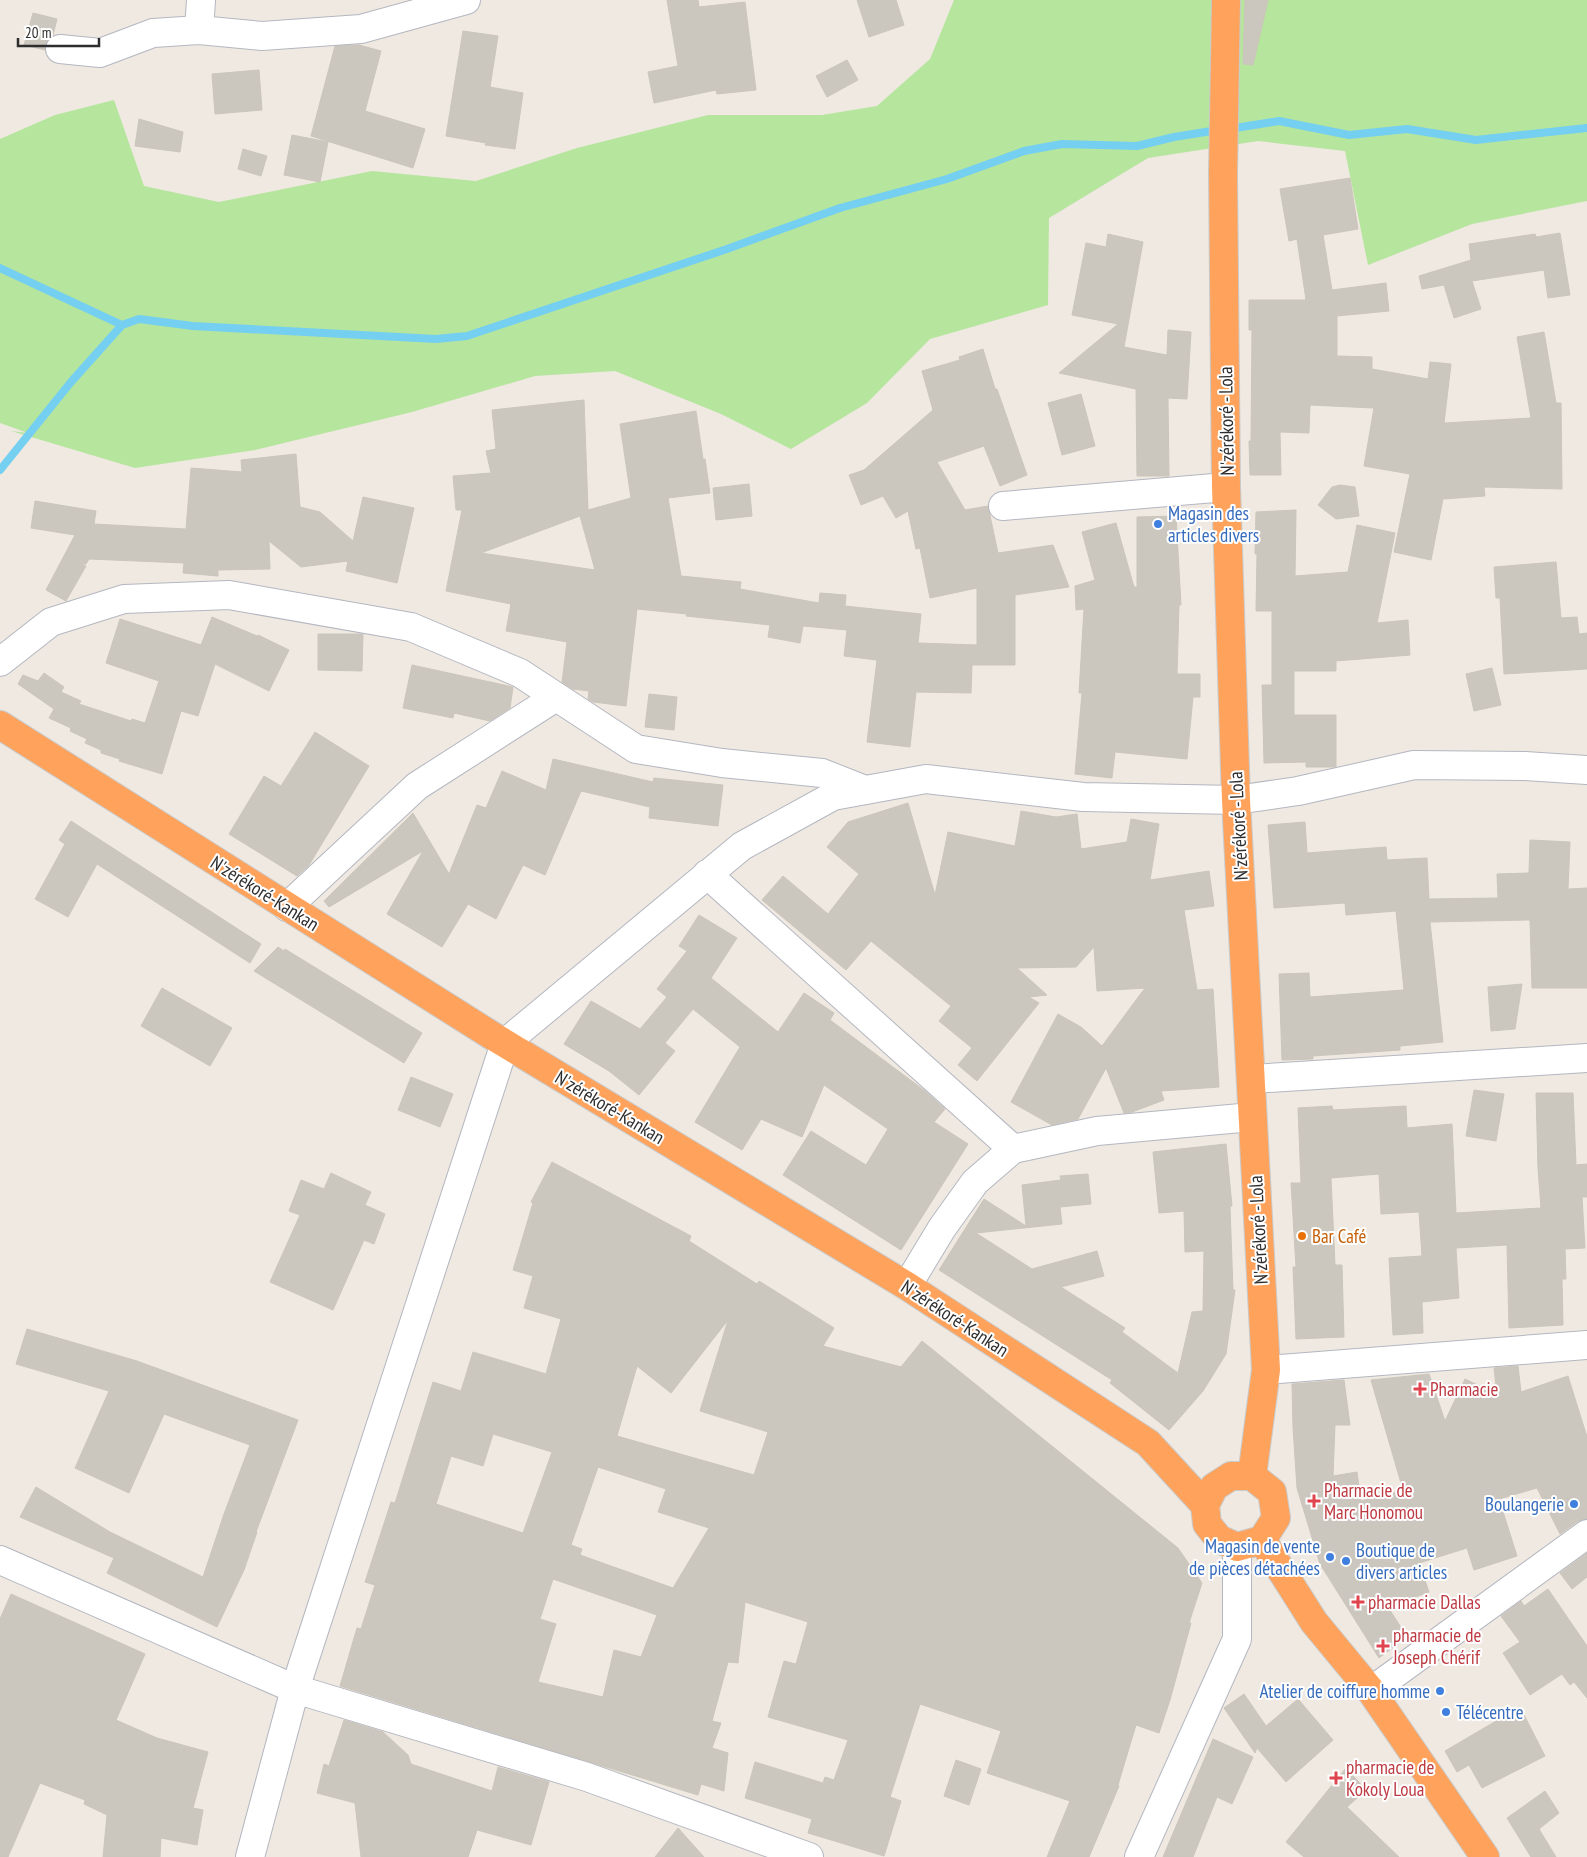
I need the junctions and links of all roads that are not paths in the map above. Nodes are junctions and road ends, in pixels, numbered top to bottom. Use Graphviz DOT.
graph roads {
  1 [pos="201,0"];
  2 [pos="1226,0"];
  3 [pos="452,2"];
  4 [pos="199,30"];
  5 [pos="60,49"];
  6 [pos="1226,488"];
  7 [pos="1003,506"];
  8 [pos="0,662"];
  9 [pos="556,697"];
  10 [pos="0,725"];
  11 [pos="1587,770"];
  12 [pos="866,790"];
  13 [pos="1236,800"];
  14 [pos="707,874"];
  15 [pos="287,907"];
  16 [pos="505,1043"];
  17 [pos="1587,1058"];
  18 [pos="1252,1078"];
  19 [pos="1252,1117"];
  20 [pos="1013,1149"];
  21 [pos="907,1286"];
  22 [pos="1587,1345"];
  23 [pos="1266,1370"];
  24 [pos="1252,1476"];
  25 [pos="1206,1505"];
  26 [pos="1587,1534"];
  27 [pos="1249,1544"];
  28 [pos="0,1560"];
  29 [pos="295,1689"];
  30 [pos="1371,1691"];
  31 [pos="250,1857"];
  32 [pos="809,1857"];
  33 [pos="1139,1857"];
  34 [pos="1486,1857"];
  1 -- 4 [label="street"];
  2 -- 6 [label="highway, N'zérékoré - Lola"];
  3 -- 4 [label="street"];
  4 -- 5 [label="street"];
  6 -- 7 [label="street"];
  6 -- 13 [label="highway, N'zérékoré - Lola"];
  8 -- 9 [label="street"];
  9 -- 12 [label="street"];
  9 -- 15 [label="street"];
  10 -- 15 [label="highway, N'zérékoré-Kankan"];
  11 -- 13 [label="street"];
  12 -- 13 [label="street"];
  12 -- 14 [label="street"];
  13 -- 18 [label="highway, N'zérékoré - Lola"];
  14 -- 16 [label="street"];
  14 -- 20 [label="street"];
  15 -- 16 [label="highway, N'zérékoré-Kankan"];
  16 -- 21 [label="highway, N'zérékoré-Kankan"];
  16 -- 29 [label="street"];
  17 -- 18 [label="street"];
  18 -- 19 [label="highway, N'zérékoré - Lola"];
  19 -- 20 [label="street"];
  19 -- 23 [label="highway, N'zérékoré - Lola"];
  20 -- 21 [label="street"];
  21 -- 25 [label="highway, N'zérékoré-Kankan"];
  22 -- 23 [label="street"];
  23 -- 24 [label="highway, N'zérékoré - Lola"];
  24 -- 25 [label="highway"];
  24 -- 27 [label="highway"];
  25 -- 27 [label="highway"];
  26 -- 30 [label="street"];
  27 -- 30 [label="highway"];
  27 -- 33 [label="street"];
  28 -- 29 [label="street"];
  29 -- 31 [label="street"];
  29 -- 32 [label="street"];
  30 -- 34 [label="highway"];
}
